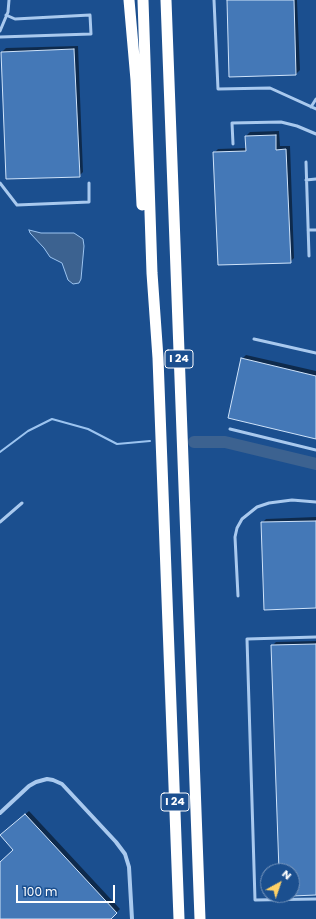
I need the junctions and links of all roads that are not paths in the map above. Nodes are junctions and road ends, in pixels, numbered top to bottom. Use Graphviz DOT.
graph roads {
  1 [pos="9,0"];
  2 [pos="130,0"];
  3 [pos="143,0"];
  4 [pos="214,0"];
  5 [pos="166,1"];
  6 [pos="6,15"];
  7 [pos="0,31"];
  8 [pos="0,37"];
  9 [pos="316,99"];
  10 [pos="311,107"];
  11 [pos="316,109"];
  12 [pos="316,134"];
  13 [pos="233,144"];
  14 [pos="306,162"];
  15 [pos="316,179"];
  16 [pos="306,180"];
  17 [pos="0,182"];
  18 [pos="89,183"];
  19 [pos="308,230"];
  20 [pos="316,230"];
  21 [pos="309,256"];
  22 [pos="152,273"];
  23 [pos="254,339"];
  24 [pos="316,354"];
  25 [pos="230,429"];
  26 [pos="316,450"];
  27 [pos="316,502"];
  28 [pos="22,503"];
  29 [pos="0,522"];
  30 [pos="238,596"];
  31 [pos="316,637"];
  32 [pos="0,813"];
  33 [pos="316,899"];
  34 [pos="132,919"];
  35 [pos="179,919"];
  36 [pos="200,919"];
  1 -- 6 [label="lane"];
  2 -- 22 [label="highway"];
  3 -- 22 [label="highway, I 24"];
  4 -- 10 [label="lane"];
  5 -- 36 [label="highway, I 24"];
  6 -- 7 [label="lane"];
  6 -- 8 [label="lane"];
  9 -- 10 [label="lane"];
  10 -- 11 [label="lane"];
  12 -- 13 [label="lane"];
  14 -- 16 [label="lane"];
  15 -- 16 [label="lane"];
  16 -- 19 [label="lane"];
  17 -- 18 [label="lane"];
  19 -- 20 [label="lane"];
  19 -- 21 [label="lane"];
  22 -- 35 [label="highway, I 24"];
  23 -- 24 [label="lane"];
  25 -- 26 [label="lane"];
  27 -- 30 [label="lane"];
  28 -- 29 [label="lane"];
  31 -- 33 [label="lane"];
  32 -- 34 [label="street"];
}
